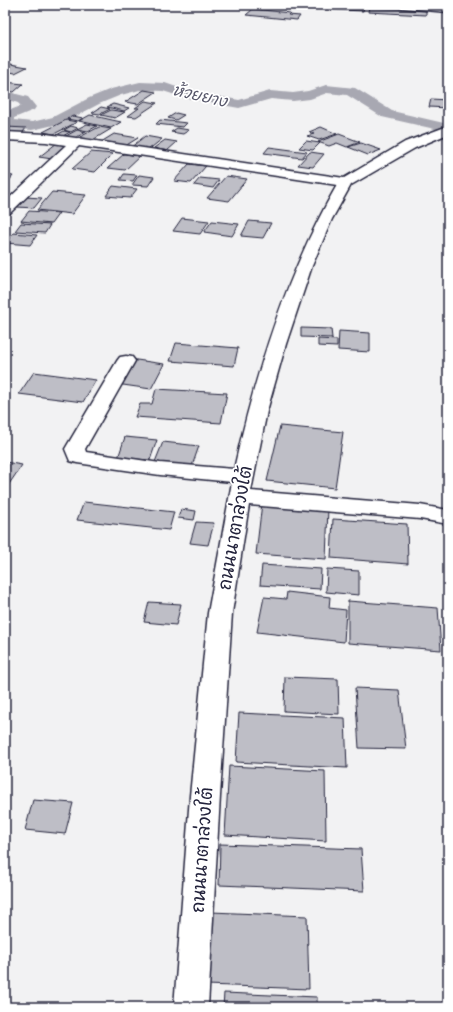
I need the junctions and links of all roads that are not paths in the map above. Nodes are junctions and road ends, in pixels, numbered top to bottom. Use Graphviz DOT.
graph roads {
  1 [pos="402,5"];
  2 [pos="448,8"];
  3 [pos="448,130"];
  4 [pos="5,136"];
  5 [pos="76,142"];
  6 [pos="346,182"];
  7 [pos="5,210"];
  8 [pos="126,361"];
  9 [pos="241,487"];
  10 [pos="448,517"];
  11 [pos="191,1007"];
  1 -- 2 [label="street"];
  3 -- 6 [label="street"];
  4 -- 5 [label="street"];
  5 -- 6 [label="street"];
  5 -- 7 [label="street"];
  6 -- 9 [label="street, ถนนนาตาล่วงใต้"];
  8 -- 9 [label="street"];
  9 -- 10 [label="street"];
  9 -- 11 [label="street, ถนนนาตาล่วงใต้"];
}
